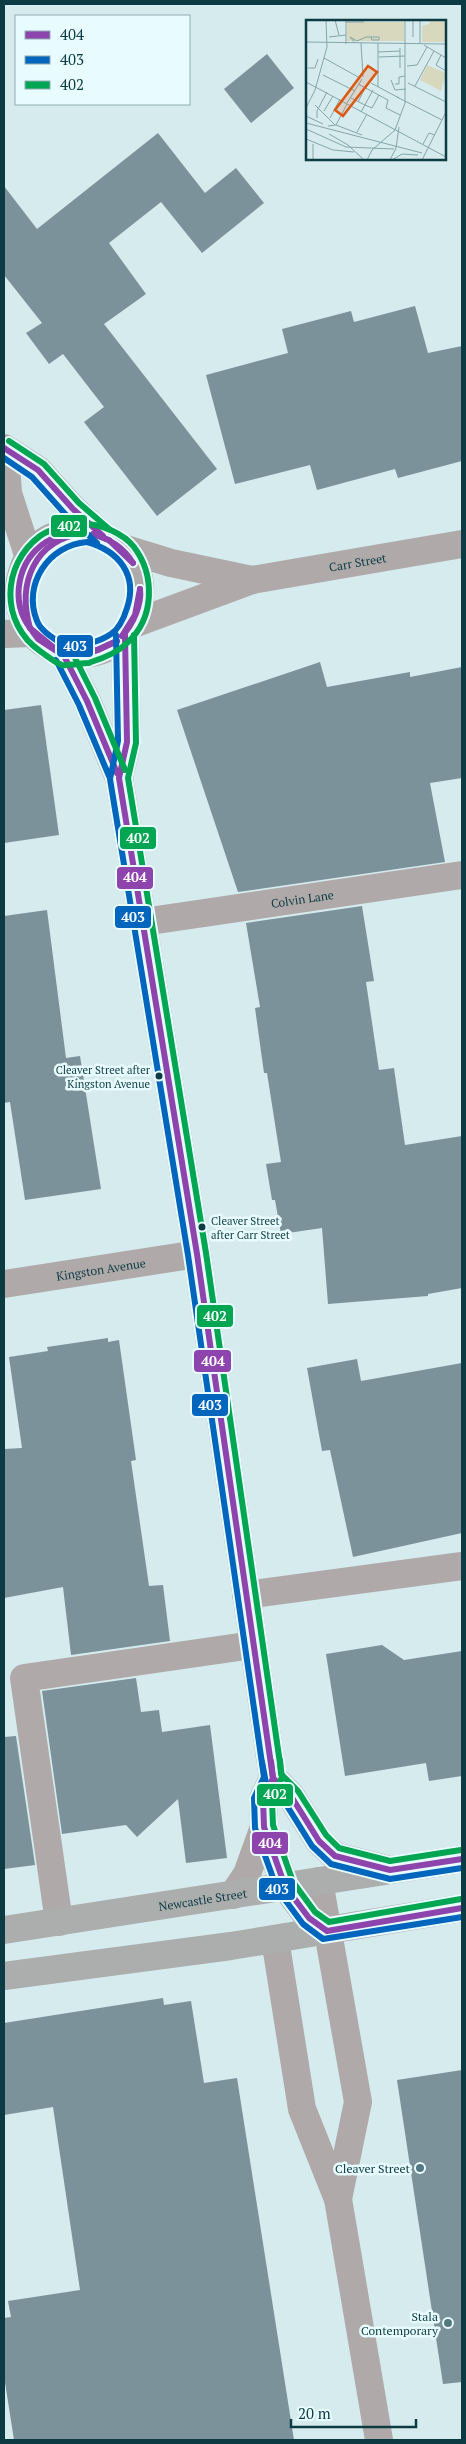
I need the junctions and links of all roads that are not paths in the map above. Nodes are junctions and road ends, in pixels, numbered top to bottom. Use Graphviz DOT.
graph roads {
  1 [pos="4,449"];
  2 [pos="112,542"];
  3 [pos="462,544"];
  4 [pos="18,570"];
  5 [pos="252,580"];
  6 [pos="129,629"];
  7 [pos="32,633"];
  8 [pos="4,634"];
  9 [pos="64,656"];
  10 [pos="119,778"];
  11 [pos="462,875"];
  12 [pos="143,922"];
  13 [pos="197,1254"];
  14 [pos="4,1284"];
  15 [pos="462,1566"];
  16 [pos="246,1595"];
  17 [pos="253,1645"];
  18 [pos="273,1778"];
  19 [pos="264,1827"];
  20 [pos="462,1859"];
  21 [pos="390,1870"];
  22 [pos="319,1881"];
  23 [pos="285,1886"];
  24 [pos="233,1895"];
  25 [pos="462,1908"];
  26 [pos="59,1922"];
  27 [pos="4,1930"];
  28 [pos="327,1931"];
  29 [pos="275,1939"];
  30 [pos="4,1976"];
  31 [pos="338,2199"];
  32 [pos="379,2440"];
  1 -- 2 [label="street"];
  1 -- 4 [label="street"];
  2 -- 4 [label="street"];
  2 -- 5 [label="street, Carr Street"];
  2 -- 6 [label="street"];
  3 -- 5 [label="street, Carr Street"];
  4 -- 7 [label="street"];
  5 -- 6 [label="street, Carr Street"];
  6 -- 9 [label="street"];
  6 -- 10 [label="street"];
  7 -- 8 [label="street"];
  7 -- 9 [label="street"];
  9 -- 10 [label="street"];
  10 -- 12 [label="street"];
  11 -- 12 [label="street, Colvin Lane"];
  12 -- 13 [label="street"];
  13 -- 14 [label="street, Kingston Avenue"];
  13 -- 16 [label="street"];
  15 -- 16 [label="street"];
  16 -- 17 [label="street"];
  17 -- 18 [label="street"];
  17 -- 26 [label="street"];
  18 -- 19 [label="street"];
  18 -- 21 [label="street"];
  19 -- 23 [label="street"];
  19 -- 24 [label="street"];
  20 -- 21 [label="main road, Newcastle Street"];
  21 -- 22 [label="main road, Newcastle Street"];
  22 -- 23 [label="main road, Newcastle Street"];
  22 -- 28 [label="street"];
  23 -- 24 [label="main road, Newcastle Street"];
  23 -- 28 [label="street"];
  24 -- 26 [label="main road, Newcastle Street"];
  25 -- 28 [label="main road"];
  26 -- 27 [label="main road, Newcastle Street"];
  28 -- 29 [label="main road"];
  28 -- 31 [label="street"];
  29 -- 30 [label="main road"];
  29 -- 31 [label="street"];
  31 -- 32 [label="street"];
}
